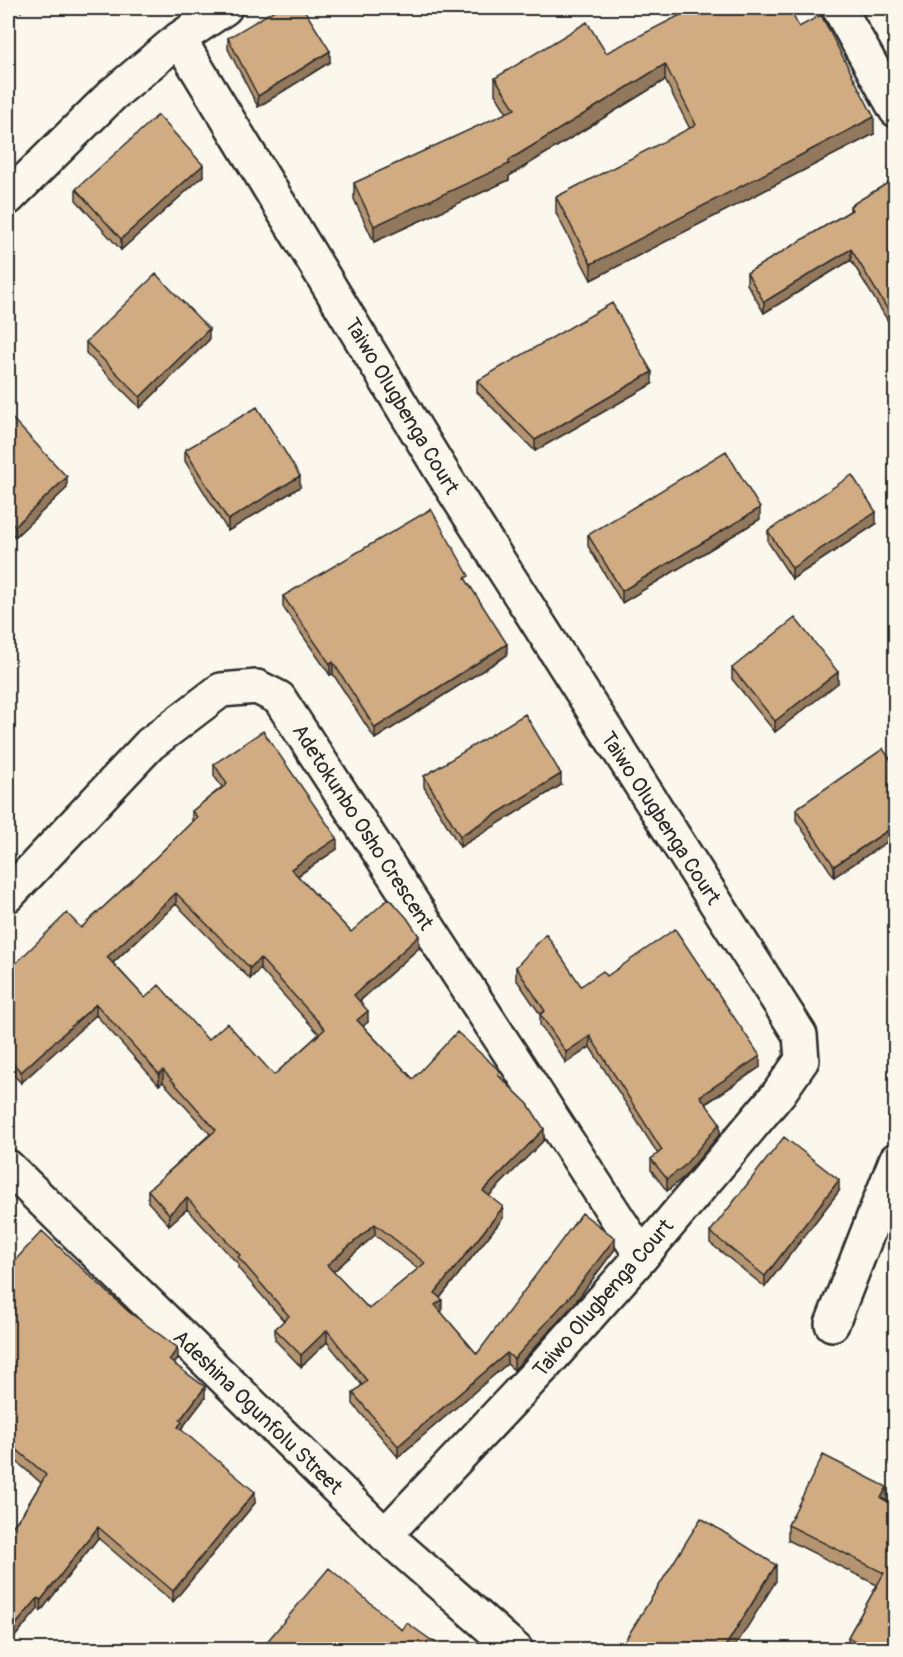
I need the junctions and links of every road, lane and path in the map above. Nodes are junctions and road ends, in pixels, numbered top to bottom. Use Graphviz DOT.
graph roads {
  1 [pos="222,8"];
  2 [pos="839,8"];
  3 [pos="179,39"];
  4 [pos="896,110"];
  5 [pos="8,198"];
  6 [pos="8,895"];
  7 [pos="896,1160"];
  8 [pos="8,1167"];
  9 [pos="642,1256"];
  10 [pos="832,1324"];
  11 [pos="385,1535"];
  12 [pos="516,1650"];
  1 -- 3 [label="street"];
  2 -- 4 [label="street"];
  3 -- 5 [label="street"];
  3 -- 9 [label="street, Taiwo Olugbenga Court"];
  6 -- 9 [label="street, Adetokunbo Osho Crescent"];
  7 -- 10 [label="street"];
  8 -- 11 [label="street, Adeshina Ogunfolu Street"];
  9 -- 11 [label="street, Taiwo Olugbenga Court"];
  11 -- 12 [label="street, Adeshina Ogunfolu Street"];
}
